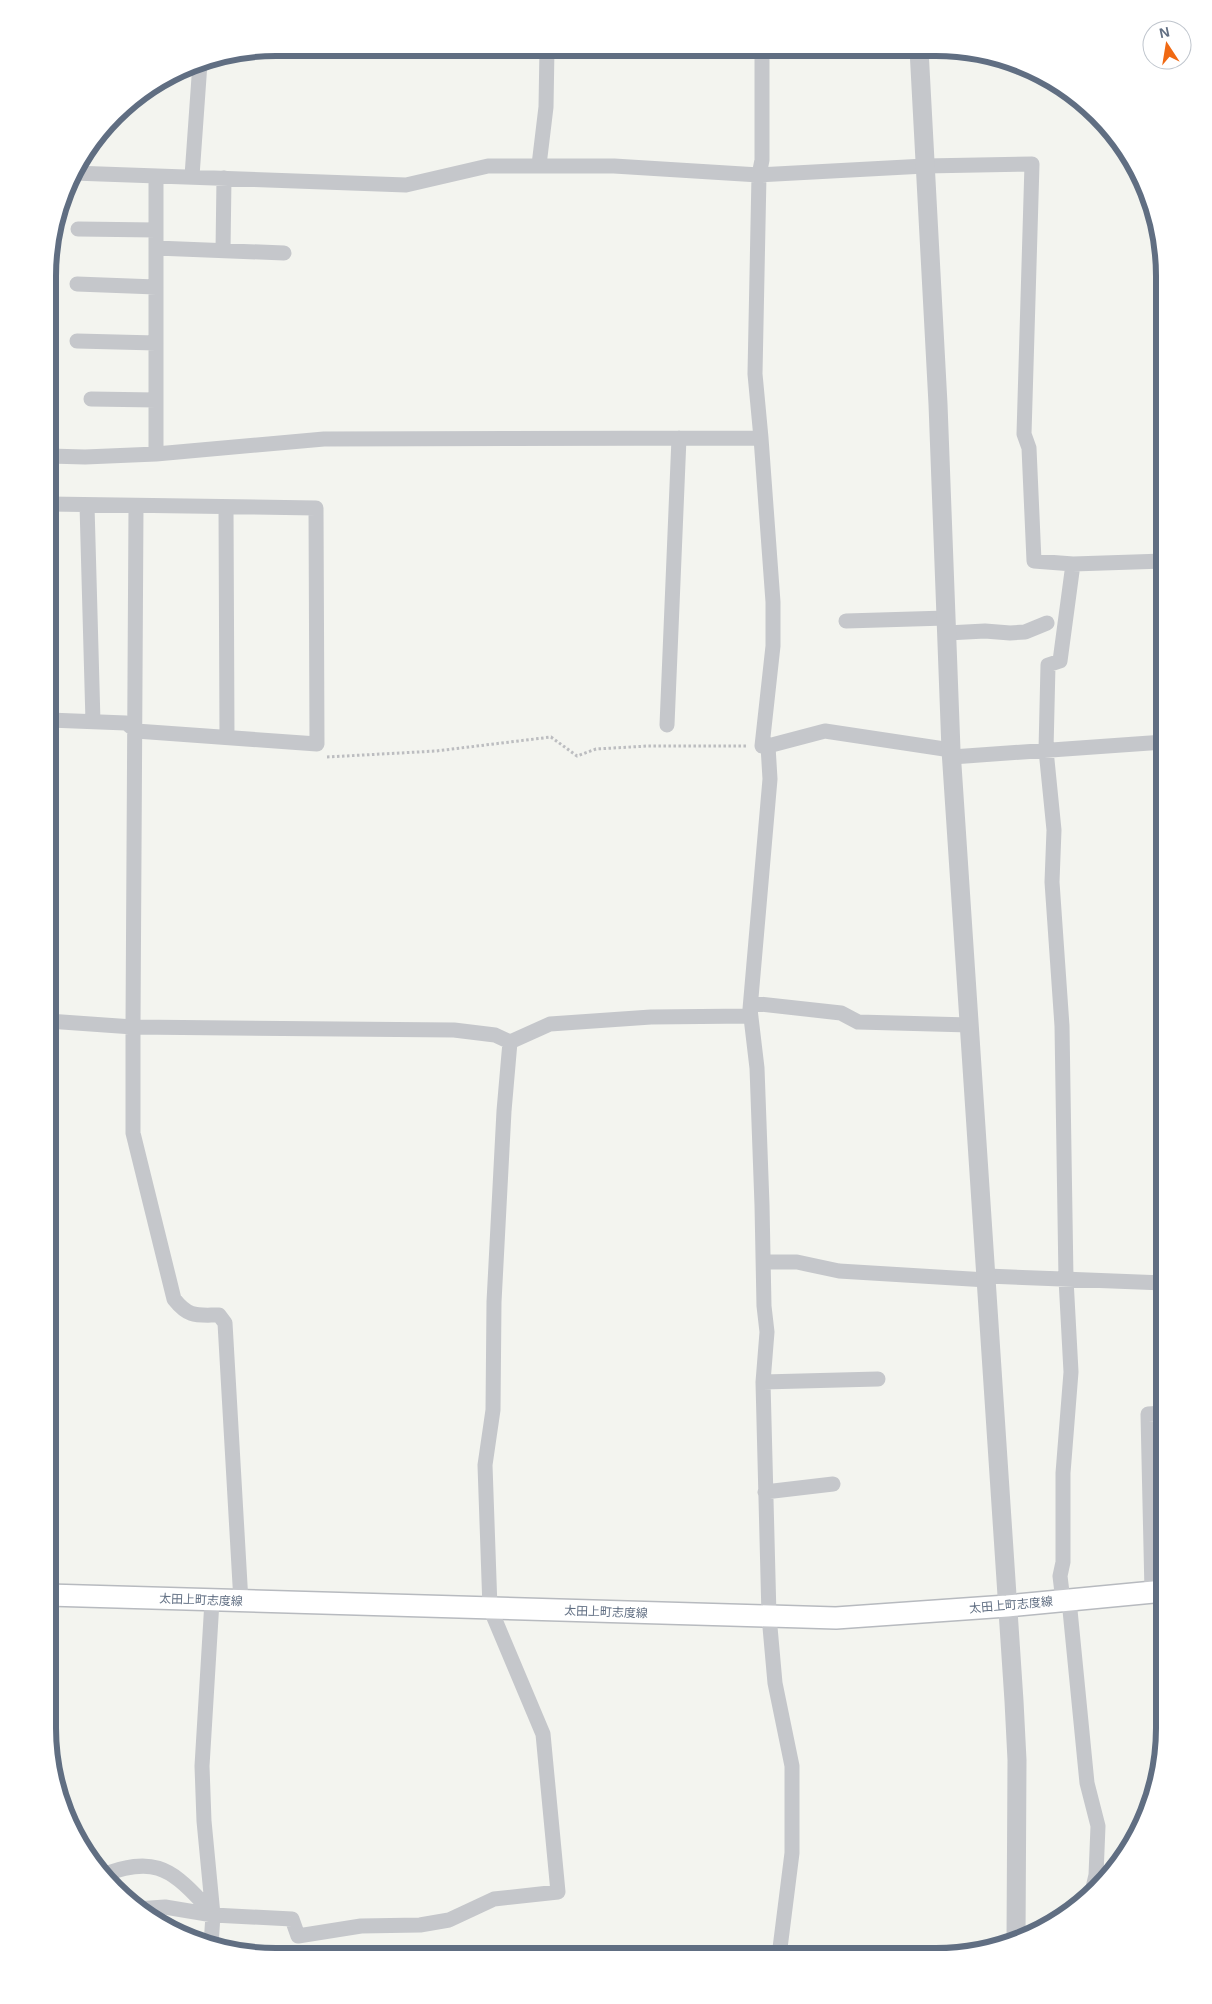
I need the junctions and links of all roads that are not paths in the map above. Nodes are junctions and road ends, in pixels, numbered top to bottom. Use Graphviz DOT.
graph roads {
  1 [pos="547,56"];
  2 [pos="762,56"];
  3 [pos="919,56"];
  4 [pos="199,70"];
  5 [pos="539,165"];
  6 [pos="925,166"];
  7 [pos="82,173"];
  8 [pos="156,176"];
  9 [pos="192,176"];
  10 [pos="759,176"];
  11 [pos="224,178"];
  12 [pos="78,229"];
  13 [pos="156,230"];
  14 [pos="156,248"];
  15 [pos="223,250"];
  16 [pos="284,253"];
  17 [pos="77,284"];
  18 [pos="156,287"];
  19 [pos="77,341"];
  20 [pos="156,343"];
  21 [pos="91,399"];
  22 [pos="156,400"];
  23 [pos="679,438"];
  24 [pos="761,438"];
  25 [pos="156,454"];
  26 [pos="56,456"];
  27 [pos="56,504"];
  28 [pos="87,505"];
  29 [pos="136,506"];
  30 [pos="226,507"];
  31 [pos="1156,561"];
  32 [pos="1073,564"];
  33 [pos="846,621"];
  34 [pos="1048,623"];
  35 [pos="946,625"];
  36 [pos="56,720"];
  37 [pos="92,722"];
  38 [pos="667,725"];
  39 [pos="136,731"];
  40 [pos="227,737"];
  41 [pos="1156,743"];
  42 [pos="762,746"];
  43 [pos="1046,750"];
  44 [pos="952,754"];
  45 [pos="751,1010"];
  46 [pos="56,1022"];
  47 [pos="970,1025"];
  48 [pos="133,1027"];
  49 [pos="510,1042"];
  50 [pos="764,1262"];
  51 [pos="987,1278"];
  52 [pos="1066,1279"];
  53 [pos="1156,1283"];
  54 [pos="878,1379"];
  55 [pos="763,1382"];
  56 [pos="1156,1414"];
  57 [pos="833,1484"];
  58 [pos="765,1492"];
  59 [pos="1156,1556"];
  60 [pos="1156,1592"];
  61 [pos="56,1595"];
  62 [pos="1066,1600"];
  63 [pos="212,1601"];
  64 [pos="241,1602"];
  65 [pos="1007,1606"];
  66 [pos="490,1608"];
  67 [pos="770,1616"];
  68 [pos="111,1873"];
  69 [pos="1095,1879"];
  70 [pos="202,1902"];
  71 [pos="150,1908"];
  72 [pos="213,1915"];
  73 [pos="1016,1933"];
  74 [pos="211,1938"];
  75 [pos="780,1948"];
  1 -- 5 [label="street"];
  2 -- 10 [label="street"];
  3 -- 6 [label="street"];
  4 -- 9 [label="street"];
  5 -- 10 [label="street"];
  5 -- 11 [label="street"];
  6 -- 10 [label="street"];
  6 -- 32 [label="street"];
  6 -- 35 [label="street"];
  7 -- 8 [label="street"];
  8 -- 9 [label="street"];
  8 -- 13 [label="street"];
  9 -- 11 [label="street"];
  10 -- 24 [label="street"];
  11 -- 15 [label="street"];
  12 -- 13 [label="street"];
  13 -- 14 [label="street"];
  14 -- 15 [label="street"];
  14 -- 18 [label="street"];
  15 -- 16 [label="street"];
  17 -- 18 [label="street"];
  18 -- 20 [label="street"];
  19 -- 20 [label="street"];
  20 -- 22 [label="street"];
  21 -- 22 [label="street"];
  22 -- 25 [label="street"];
  23 -- 24 [label="street"];
  23 -- 25 [label="street"];
  23 -- 38 [label="street"];
  24 -- 42 [label="street"];
  25 -- 26 [label="street"];
  27 -- 28 [label="street"];
  28 -- 29 [label="street"];
  28 -- 37 [label="street"];
  29 -- 30 [label="street"];
  29 -- 39 [label="street"];
  30 -- 40 [label="street"];
  30 -- 40 [label="street"];
  31 -- 32 [label="street"];
  32 -- 43 [label="street"];
  33 -- 35 [label="street"];
  34 -- 35 [label="street"];
  35 -- 44 [label="street"];
  36 -- 37 [label="street"];
  37 -- 39 [label="street"];
  39 -- 40 [label="street"];
  39 -- 48 [label="street"];
  41 -- 43 [label="street"];
  43 -- 44 [label="street"];
  43 -- 52 [label="street"];
  44 -- 45 [label="street"];
  44 -- 47 [label="street"];
  45 -- 47 [label="street"];
  45 -- 49 [label="street"];
  45 -- 50 [label="street"];
  46 -- 48 [label="street"];
  47 -- 51 [label="street"];
  48 -- 49 [label="street"];
  48 -- 64 [label="street"];
  49 -- 66 [label="street"];
  50 -- 51 [label="street"];
  50 -- 55 [label="street"];
  51 -- 52 [label="street"];
  51 -- 65 [label="street"];
  52 -- 53 [label="street"];
  52 -- 62 [label="street"];
  54 -- 55 [label="street"];
  55 -- 58 [label="street"];
  56 -- 59 [label="street"];
  57 -- 58 [label="street"];
  58 -- 67 [label="street"];
  60 -- 62 [label="main road, 太田上町志度線"];
  61 -- 63 [label="main road, 太田上町志度線"];
  62 -- 65 [label="main road, 太田上町志度線"];
  62 -- 69 [label="street"];
  63 -- 64 [label="main road, 太田上町志度線"];
  63 -- 72 [label="street"];
  64 -- 66 [label="main road, 太田上町志度線"];
  65 -- 67 [label="main road, 太田上町志度線"];
  65 -- 73 [label="street"];
  66 -- 67 [label="main road, 太田上町志度線"];
  66 -- 72 [label="street"];
  67 -- 75 [label="street"];
  68 -- 70 [label="street"];
  71 -- 72 [label="street"];
  72 -- 74 [label="street"];
}
